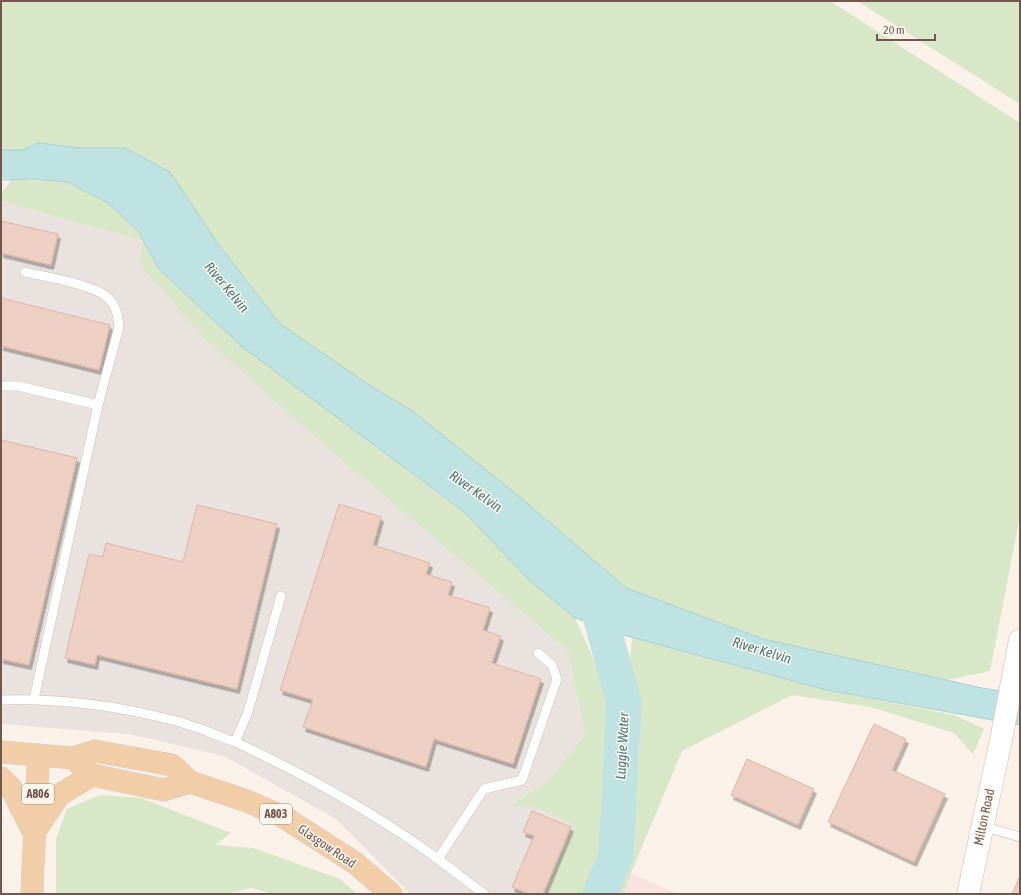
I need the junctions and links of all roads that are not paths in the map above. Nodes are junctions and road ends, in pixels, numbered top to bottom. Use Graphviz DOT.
graph roads {
  1 [pos="25,272"];
  2 [pos="1,386"];
  3 [pos="98,405"];
  4 [pos="281,596"];
  5 [pos="1020,640"];
  6 [pos="538,653"];
  7 [pos="34,699"];
  8 [pos="1,700"];
  9 [pos="235,742"];
  10 [pos="1,752"];
  11 [pos="38,755"];
  12 [pos="73,758"];
  13 [pos="92,775"];
  14 [pos="1,778"];
  15 [pos="190,782"];
  16 [pos="982,826"];
  17 [pos="34,833"];
  18 [pos="1020,838"];
  19 [pos="438,859"];
  20 [pos="32,894"];
  21 [pos="391,894"];
  22 [pos="484,894"];
  23 [pos="968,894"];
  1 -- 3 [label="lane"];
  2 -- 3 [label="lane"];
  3 -- 7 [label="lane"];
  4 -- 9 [label="lane"];
  5 -- 16 [label="main road, Milton Road"];
  6 -- 19 [label="lane"];
  7 -- 8 [label="lane"];
  7 -- 9 [label="lane"];
  9 -- 19 [label="lane"];
  10 -- 11 [label="main road, Glasgow Road / A803"];
  11 -- 12 [label="main road, Glasgow Road / A803"];
  11 -- 17 [label="main road, A806"];
  12 -- 13 [label="main road"];
  12 -- 15 [label="main road, Glasgow Road / A803"];
  13 -- 15 [label="main road"];
  13 -- 17 [label="main road"];
  14 -- 17 [label="main road"];
  15 -- 21 [label="main road, Glasgow Road / A803"];
  16 -- 18 [label="lane"];
  16 -- 23 [label="main road, Milton Road"];
  17 -- 20 [label="main road, A806"];
  19 -- 22 [label="lane"];
}
